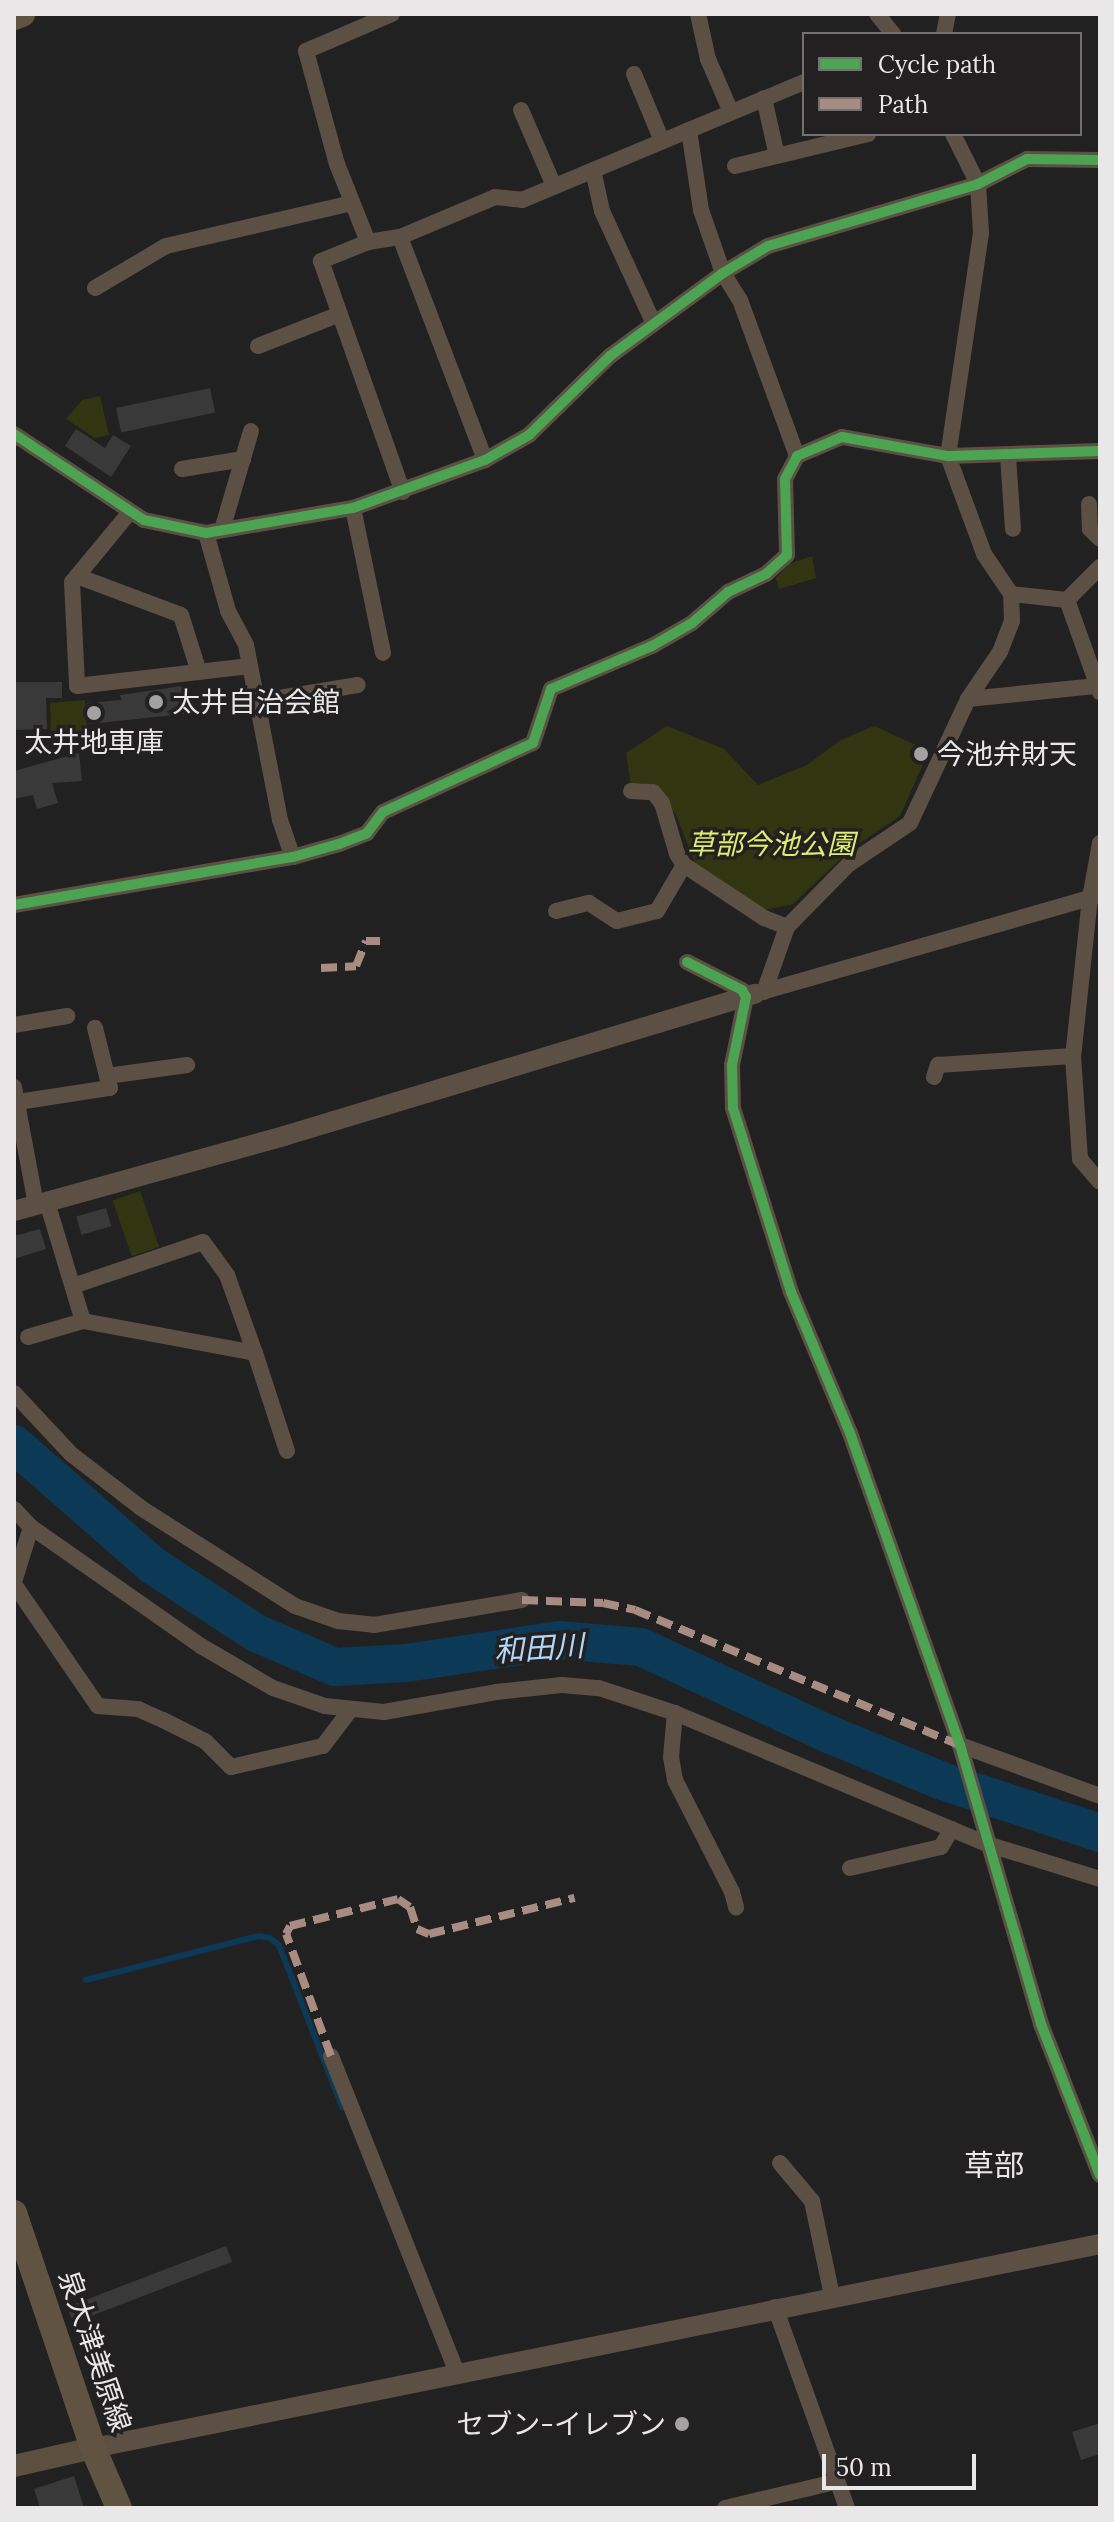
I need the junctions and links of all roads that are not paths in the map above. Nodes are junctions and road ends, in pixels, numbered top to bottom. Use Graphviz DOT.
graph roads {
  1 [pos="22,14"];
  2 [pos="392,14"];
  3 [pos="698,14"];
  4 [pos="877,14"];
  5 [pos="14,17"];
  6 [pos="891,32"];
  7 [pos="634,74"];
  8 [pos="802,83"];
  9 [pos="764,98"];
  10 [pos="521,110"];
  11 [pos="731,112"];
  12 [pos="689,130"];
  13 [pos="860,136"];
  14 [pos="954,136"];
  15 [pos="662,141"];
  16 [pos="777,156"];
  17 [pos="1100,160"];
  18 [pos="735,166"];
  19 [pos="593,170"];
  20 [pos="978,184"];
  21 [pos="554,186"];
  22 [pos="352,203"];
  23 [pos="400,237"];
  24 [pos="368,242"];
  25 [pos="723,273"];
  26 [pos="95,288"];
  27 [pos="340,314"];
  28 [pos="654,324"];
  29 [pos="258,346"];
  30 [pos="251,431"];
  31 [pos="14,434"];
  32 [pos="1100,451"];
  33 [pos="797,456"];
  34 [pos="948,456"];
  35 [pos="1008,456"];
  36 [pos="243,459"];
  37 [pos="485,460"];
  38 [pos="182,469"];
  39 [pos="403,492"];
  40 [pos="1089,504"];
  41 [pos="353,508"];
  42 [pos="130,512"];
  43 [pos="1013,529"];
  44 [pos="214,532"];
  45 [pos="1100,539"];
  46 [pos="1100,567"];
  47 [pos="77,576"];
  48 [pos="1011,594"];
  49 [pos="1067,600"];
  50 [pos="383,653"];
  51 [pos="250,666"];
  52 [pos="199,672"];
  53 [pos="358,685"];
  54 [pos="1098,689"];
  55 [pos="968,699"];
  56 [pos="255,702"];
  57 [pos="631,791"];
  58 [pos="1100,843"];
  59 [pos="293,857"];
  60 [pos="684,865"];
  61 [pos="1095,897"];
  62 [pos="14,905"];
  63 [pos="556,911"];
  64 [pos="787,927"];
  65 [pos="687,962"];
  66 [pos="755,994"];
  67 [pos="67,1016"];
  68 [pos="14,1025"];
  69 [pos="95,1028"];
  70 [pos="1073,1056"];
  71 [pos="187,1065"];
  72 [pos="107,1076"];
  73 [pos="934,1077"];
  74 [pos="16,1095"];
  75 [pos="1100,1182"];
  76 [pos="42,1203"];
  77 [pos="14,1211"];
  78 [pos="73,1286"];
  79 [pos="83,1321"];
  80 [pos="28,1337"];
  81 [pos="255,1353"];
  82 [pos="14,1393"];
  83 [pos="287,1451"];
  84 [pos="14,1509"];
  85 [pos="31,1527"];
  86 [pos="14,1583"];
  87 [pos="522,1600"];
  88 [pos="351,1709"];
  89 [pos="675,1713"];
  90 [pos="961,1750"];
  91 [pos="1100,1796"];
  92 [pos="952,1829"];
  93 [pos="987,1844"];
  94 [pos="850,1868"];
  95 [pos="1100,1879"];
  96 [pos="736,1907"];
  97 [pos="331,2056"];
  98 [pos="780,2163"];
  99 [pos="1100,2175"];
  100 [pos="14,2213"];
  101 [pos="1100,2244"];
  102 [pos="832,2296"];
  103 [pos="775,2307"];
  104 [pos="457,2373"];
  105 [pos="93,2448"];
  106 [pos="14,2466"];
  107 [pos="835,2482"];
  108 [pos="119,2508"];
  109 [pos="725,2508"];
  110 [pos="847,2508"];
  1 -- 5 [label="main road"];
  2 -- 22 [label="street"];
  3 -- 11 [label="street"];
  4 -- 6 [label="street"];
  7 -- 15 [label="street"];
  8 -- 9 [label="street"];
  9 -- 11 [label="street"];
  9 -- 16 [label="street"];
  10 -- 21 [label="street"];
  11 -- 12 [label="street"];
  12 -- 15 [label="street"];
  12 -- 25 [label="street"];
  13 -- 16 [label="street"];
  14 -- 20 [label="street"];
  15 -- 19 [label="street"];
  16 -- 18 [label="street"];
  17 -- 20 [label="street"];
  19 -- 21 [label="street"];
  19 -- 28 [label="street"];
  20 -- 25 [label="street"];
  20 -- 34 [label="street"];
  21 -- 23 [label="street"];
  22 -- 24 [label="street"];
  22 -- 26 [label="street"];
  23 -- 24 [label="street"];
  23 -- 37 [label="street"];
  24 -- 27 [label="street"];
  25 -- 28 [label="street"];
  25 -- 33 [label="street"];
  27 -- 29 [label="street"];
  27 -- 39 [label="street"];
  28 -- 37 [label="street"];
  30 -- 36 [label="street"];
  31 -- 42 [label="street"];
  32 -- 35 [label="street"];
  33 -- 34 [label="street"];
  33 -- 59 [label="street"];
  34 -- 35 [label="street"];
  34 -- 48 [label="street"];
  35 -- 43 [label="street"];
  36 -- 38 [label="street"];
  36 -- 44 [label="street"];
  37 -- 39 [label="street"];
  39 -- 41 [label="street"];
  40 -- 45 [label="street"];
  41 -- 44 [label="street"];
  41 -- 50 [label="street"];
  42 -- 44 [label="street"];
  42 -- 47 [label="street"];
  44 -- 51 [label="street"];
  46 -- 49 [label="street"];
  47 -- 52 [label="street"];
  47 -- 52 [label="street"];
  48 -- 49 [label="street"];
  48 -- 55 [label="street"];
  49 -- 54 [label="street"];
  51 -- 52 [label="street"];
  51 -- 56 [label="street"];
  53 -- 56 [label="street"];
  54 -- 55 [label="street"];
  55 -- 64 [label="street"];
  56 -- 59 [label="street"];
  57 -- 60 [label="street"];
  58 -- 61 [label="street"];
  59 -- 62 [label="street"];
  60 -- 63 [label="street"];
  60 -- 64 [label="street"];
  61 -- 66 [label="street"];
  61 -- 70 [label="street"];
  64 -- 66 [label="street"];
  65 -- 66 [label="street"];
  66 -- 76 [label="street"];
  66 -- 90 [label="street"];
  67 -- 68 [label="street"];
  69 -- 72 [label="street"];
  70 -- 73 [label="street"];
  70 -- 75 [label="street"];
  71 -- 72 [label="street"];
  72 -- 74 [label="street"];
  74 -- 76 [label="street"];
  76 -- 77 [label="street"];
  76 -- 78 [label="street"];
  78 -- 79 [label="street"];
  78 -- 81 [label="street"];
  79 -- 80 [label="street"];
  79 -- 81 [label="street"];
  81 -- 83 [label="street"];
  82 -- 87 [label="street"];
  84 -- 85 [label="street"];
  85 -- 86 [label="street"];
  85 -- 88 [label="street"];
  86 -- 88 [label="street"];
  88 -- 89 [label="street"];
  89 -- 92 [label="street"];
  89 -- 96 [label="street"];
  90 -- 91 [label="street"];
  90 -- 93 [label="street"];
  92 -- 93 [label="street"];
  92 -- 94 [label="street"];
  93 -- 95 [label="street"];
  93 -- 99 [label="street"];
  97 -- 104 [label="street"];
  98 -- 102 [label="street"];
  100 -- 105 [label="main road, 泉大津美原線"];
  101 -- 102 [label="street"];
  102 -- 103 [label="street"];
  103 -- 104 [label="street"];
  103 -- 107 [label="street"];
  104 -- 105 [label="street"];
  105 -- 106 [label="main road"];
  105 -- 108 [label="main road, 泉大津美原線"];
  107 -- 109 [label="street"];
  107 -- 110 [label="street"];
}
